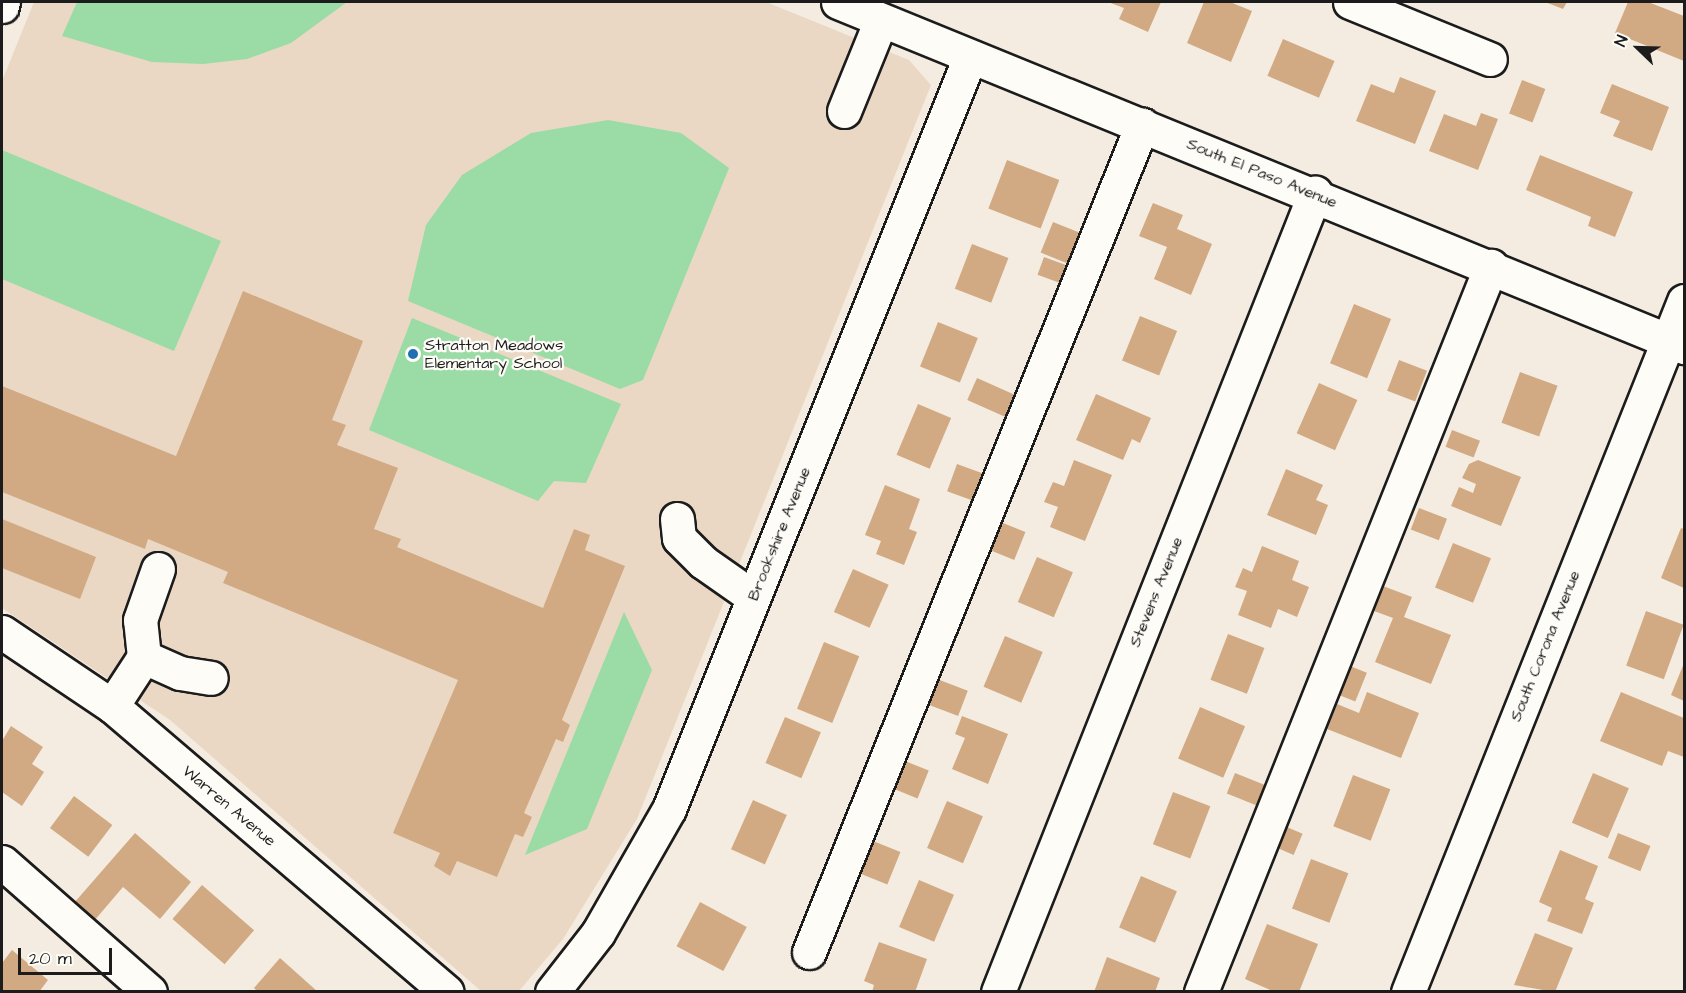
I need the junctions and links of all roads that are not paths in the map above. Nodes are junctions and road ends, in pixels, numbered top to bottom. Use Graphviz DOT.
graph roads {
  1 [pos="3,2"];
  2 [pos="838,2"];
  3 [pos="1350,2"];
  4 [pos="2,6"];
  5 [pos="881,20"];
  6 [pos="970,57"];
  7 [pos="1490,59"];
  8 [pos="844,111"];
  9 [pos="1142,125"];
  10 [pos="1315,193"];
  11 [pos="1491,266"];
  12 [pos="1684,301"];
  13 [pos="1676,344"];
  14 [pos="676,519"];
  15 [pos="158,569"];
  16 [pos="753,597"];
  17 [pos="2,632"];
  18 [pos="144,657"];
  19 [pos="211,678"];
  20 [pos="112,706"];
  21 [pos="2,862"];
  22 [pos="809,952"];
  23 [pos="150,992"];
  24 [pos="447,992"];
  25 [pos="552,992"];
  26 [pos="998,992"];
  27 [pos="1202,992"];
  28 [pos="1408,992"];
  1 -- 4 [label="street"];
  2 -- 5 [label="street, South El Paso Avenue"];
  3 -- 7 [label="street"];
  5 -- 6 [label="street, South El Paso Avenue"];
  5 -- 8 [label="street"];
  6 -- 9 [label="street, South El Paso Avenue"];
  6 -- 16 [label="street, Brookshire Avenue"];
  9 -- 10 [label="street, South El Paso Avenue"];
  9 -- 22 [label="street"];
  10 -- 11 [label="street, South El Paso Avenue"];
  10 -- 26 [label="street, Stevens Avenue"];
  11 -- 13 [label="street, South El Paso Avenue"];
  11 -- 27 [label="street"];
  12 -- 13 [label="street, South Corona Avenue"];
  13 -- 28 [label="street, South Corona Avenue"];
  14 -- 16 [label="street"];
  15 -- 18 [label="street"];
  16 -- 25 [label="street, Brookshire Avenue"];
  17 -- 20 [label="street, Warren Avenue"];
  18 -- 19 [label="street"];
  18 -- 20 [label="street"];
  20 -- 24 [label="street, Warren Avenue"];
  21 -- 23 [label="street"];
}
